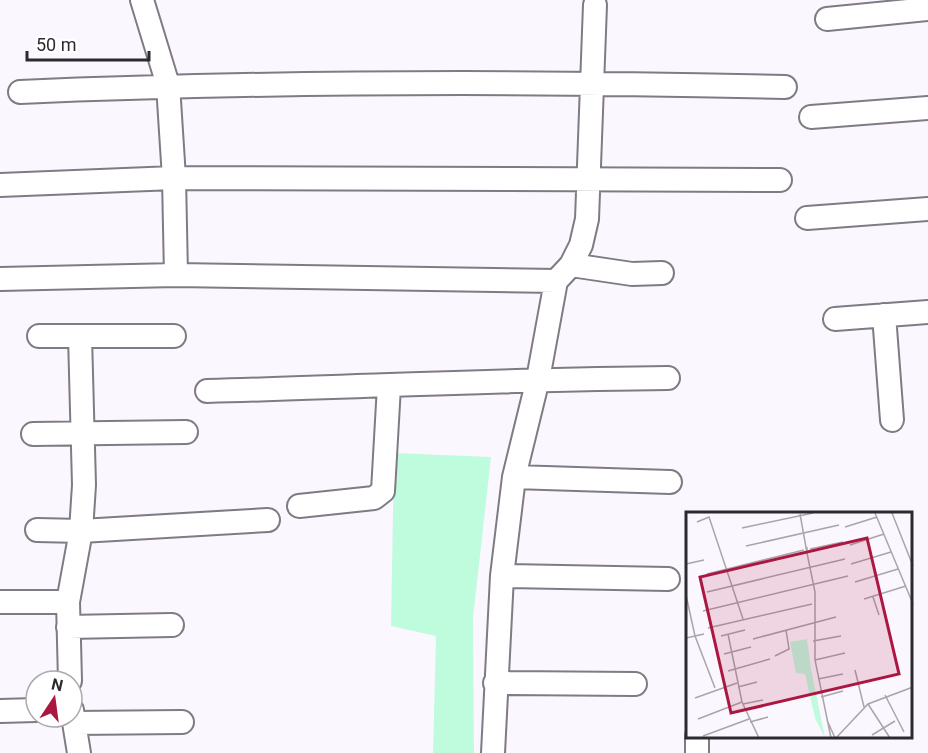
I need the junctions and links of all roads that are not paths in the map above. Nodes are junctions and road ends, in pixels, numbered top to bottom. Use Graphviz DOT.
graph roads {
  1 [pos="142,0"];
  2 [pos="595,2"];
  3 [pos="928,9"];
  4 [pos="827,19"];
  5 [pos="590,82"];
  6 [pos="168,85"];
  7 [pos="785,87"];
  8 [pos="20,92"];
  9 [pos="928,108"];
  10 [pos="811,117"];
  11 [pos="174,177"];
  12 [pos="780,180"];
  13 [pos="590,181"];
  14 [pos="0,185"];
  15 [pos="928,209"];
  16 [pos="807,218"];
  17 [pos="564,273"];
  18 [pos="662,273"];
  19 [pos="176,275"];
  20 [pos="0,279"];
  21 [pos="928,312"];
  22 [pos="884,315"];
  23 [pos="835,319"];
  24 [pos="39,336"];
  25 [pos="80,336"];
  26 [pos="174,336"];
  27 [pos="668,378"];
  28 [pos="538,379"];
  29 [pos="389,386"];
  30 [pos="207,391"];
  31 [pos="892,420"];
  32 [pos="186,432"];
  33 [pos="33,434"];
  34 [pos="82,434"];
  35 [pos="514,477"];
  36 [pos="670,482"];
  37 [pos="299,506"];
  38 [pos="268,520"];
  39 [pos="37,530"];
  40 [pos="81,531"];
  41 [pos="502,576"];
  42 [pos="668,579"];
  43 [pos="0,602"];
  44 [pos="68,602"];
  45 [pos="172,625"];
  46 [pos="68,627"];
  47 [pos="70,669"];
  48 [pos="495,683"];
  49 [pos="635,684"];
  50 [pos="24,710"];
  51 [pos="0,711"];
  52 [pos="84,718"];
  53 [pos="182,722"];
  54 [pos="75,729"];
  55 [pos="698,738"];
  56 [pos="79,753"];
  57 [pos="493,753"];
  58 [pos="697,753"];
  1 -- 6 [label="street"];
  2 -- 5 [label="street"];
  3 -- 4 [label="street"];
  5 -- 6 [label="street"];
  5 -- 7 [label="street"];
  5 -- 13 [label="street"];
  6 -- 8 [label="street"];
  6 -- 11 [label="street"];
  9 -- 10 [label="street"];
  11 -- 13 [label="street"];
  11 -- 14 [label="street"];
  11 -- 19 [label="street"];
  12 -- 13 [label="street"];
  13 -- 17 [label="street"];
  15 -- 16 [label="street"];
  17 -- 18 [label="street"];
  17 -- 19 [label="street"];
  17 -- 28 [label="street"];
  19 -- 20 [label="street"];
  21 -- 22 [label="street"];
  22 -- 23 [label="street"];
  22 -- 31 [label="street"];
  24 -- 25 [label="street"];
  25 -- 26 [label="street"];
  25 -- 34 [label="street"];
  27 -- 28 [label="street"];
  28 -- 29 [label="street"];
  28 -- 35 [label="street"];
  29 -- 30 [label="street"];
  29 -- 37 [label="street"];
  32 -- 34 [label="street"];
  33 -- 34 [label="street"];
  34 -- 40 [label="street"];
  35 -- 36 [label="street"];
  35 -- 41 [label="street"];
  38 -- 40 [label="street"];
  39 -- 40 [label="street"];
  40 -- 44 [label="street"];
  41 -- 42 [label="street"];
  41 -- 48 [label="street"];
  43 -- 44 [label="street"];
  44 -- 46 [label="street"];
  45 -- 46 [label="street"];
  46 -- 47 [label="street"];
  48 -- 49 [label="street"];
  48 -- 57 [label="street"];
  50 -- 51 [label="street"];
  52 -- 53 [label="street"];
  54 -- 56 [label="street"];
  55 -- 58 [label="street"];
}
